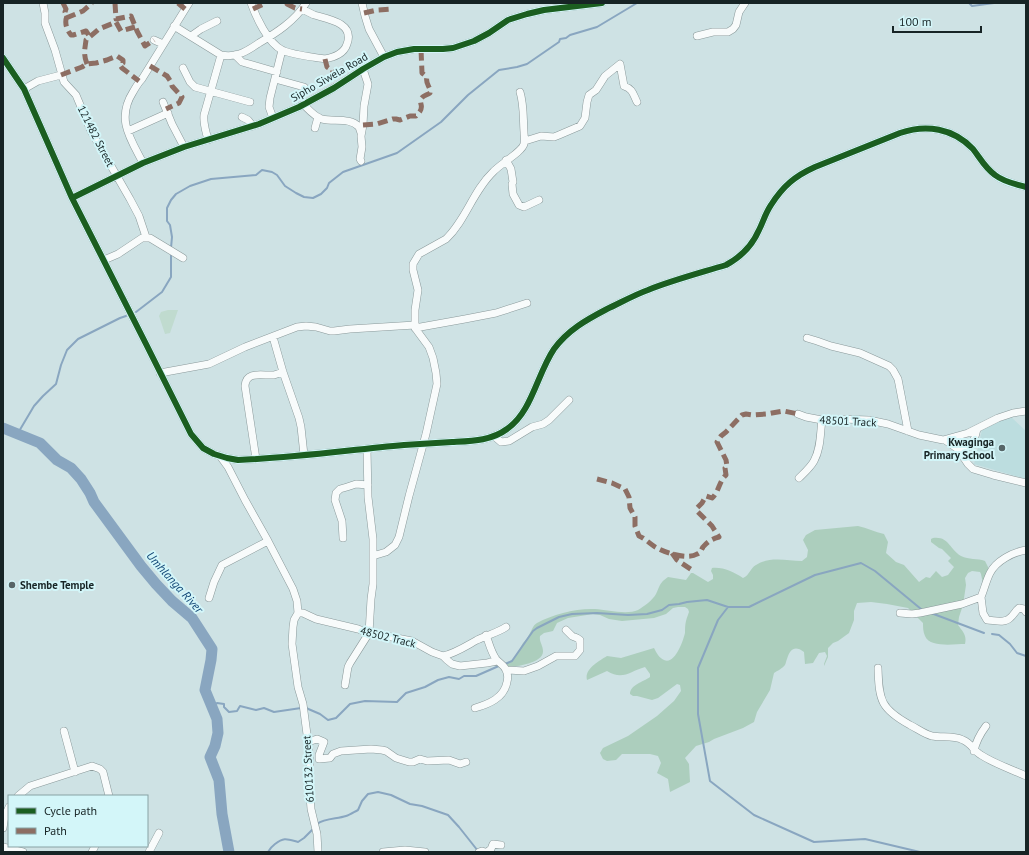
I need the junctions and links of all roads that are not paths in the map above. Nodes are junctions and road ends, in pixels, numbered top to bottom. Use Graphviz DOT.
graph roads {
  1 [pos="43,3"];
  2 [pos="189,3"];
  3 [pos="251,3"];
  4 [pos="362,3"];
  5 [pos="602,3"];
  6 [pos="745,3"];
  7 [pos="304,6"];
  8 [pos="218,21"];
  9 [pos="174,26"];
  10 [pos="191,36"];
  11 [pos="697,36"];
  12 [pos="269,37"];
  13 [pos="154,40"];
  14 [pos="163,44"];
  15 [pos="282,50"];
  16 [pos="221,55"];
  17 [pos="235,55"];
  18 [pos="384,57"];
  19 [pos="3,58"];
  20 [pos="183,68"];
  21 [pos="363,69"];
  22 [pos="61,75"];
  23 [pos="276,76"];
  24 [pos="304,86"];
  25 [pos="24,90"];
  26 [pos="210,91"];
  27 [pos="520,92"];
  28 [pos="163,102"];
  29 [pos="250,102"];
  30 [pos="637,102"];
  31 [pos="304,105"];
  32 [pos="168,114"];
  33 [pos="242,117"];
  34 [pos="318,117"];
  35 [pos="273,118"];
  36 [pos="253,126"];
  37 [pos="316,128"];
  38 [pos="128,131"];
  39 [pos="361,136"];
  40 [pos="208,140"];
  41 [pos="524,141"];
  42 [pos="184,147"];
  43 [pos="506,160"];
  44 [pos="361,161"];
  45 [pos="143,163"];
  46 [pos="118,176"];
  47 [pos="1026,187"];
  48 [pos="72,198"];
  49 [pos="539,200"];
  50 [pos="146,237"];
  51 [pos="183,258"];
  52 [pos="104,260"];
  53 [pos="528,303"];
  54 [pos="415,326"];
  55 [pos="273,336"];
  56 [pos="807,338"];
  57 [pos="283,372"];
  58 [pos="160,373"];
  59 [pos="569,400"];
  60 [pos="1026,411"];
  61 [pos="798,414"];
  62 [pos="822,420"];
  63 [pos="977,429"];
  64 [pos="908,431"];
  65 [pos="494,436"];
  66 [pos="945,440"];
  67 [pos="424,444"];
  68 [pos="367,449"];
  69 [pos="958,449"];
  70 [pos="304,455"];
  71 [pos="220,456"];
  72 [pos="256,459"];
  73 [pos="799,478"];
  74 [pos="1026,483"];
  75 [pos="368,485"];
  76 [pos="343,538"];
  77 [pos="268,541"];
  78 [pos="1026,550"];
  79 [pos="373,555"];
  80 [pos="981,597"];
  81 [pos="209,598"];
  82 [pos="298,612"];
  83 [pos="1026,612"];
  84 [pos="900,613"];
  85 [pos="506,627"];
  86 [pos="566,630"];
  87 [pos="370,633"];
  88 [pos="486,636"];
  89 [pos="443,656"];
  90 [pos="498,661"];
  91 [pos="878,668"];
  92 [pos="505,669"];
  93 [pos="345,685"];
  94 [pos="475,708"];
  95 [pos="986,726"];
  96 [pos="64,731"];
  97 [pos="308,742"];
  98 [pos="974,751"];
  99 [pos="466,762"];
  100 [pos="75,772"];
  101 [pos="1026,776"];
  102 [pos="19,795"];
  103 [pos="109,795"];
  104 [pos="8,809"];
  105 [pos="3,828"];
  106 [pos="159,833"];
  107 [pos="501,845"];
  108 [pos="3,847"];
  109 [pos="23,852"];
  110 [pos="149,852"];
  111 [pos="318,852"];
  112 [pos="383,852"];
  113 [pos="425,852"];
  114 [pos="479,852"];
  115 [pos="486,852"];
  1 -- 22 [label="street"];
  2 -- 9 [label="street"];
  3 -- 12 [label="street"];
  4 -- 18 [label="street"];
  5 -- 18 [label="street, Sipho Siwela Road"];
  6 -- 11 [label="street"];
  7 -- 12 [label="street"];
  7 -- 15 [label="street"];
  8 -- 10 [label="street"];
  9 -- 10 [label="street"];
  9 -- 14 [label="street"];
  10 -- 16 [label="street"];
  12 -- 15 [label="street"];
  12 -- 17 [label="street"];
  13 -- 14 [label="street"];
  14 -- 38 [label="street"];
  15 -- 23 [label="street"];
  16 -- 17 [label="street"];
  16 -- 26 [label="street"];
  17 -- 23 [label="street"];
  18 -- 21 [label="street, Sipho Siwela Road"];
  19 -- 25 [label="street"];
  20 -- 26 [label="street"];
  21 -- 31 [label="street, Sipho Siwela Road"];
  21 -- 39 [label="street"];
  22 -- 25 [label="street"];
  22 -- 46 [label="street, 121482 Street"];
  23 -- 24 [label="street"];
  23 -- 35 [label="street"];
  25 -- 48 [label="street"];
  26 -- 29 [label="street"];
  26 -- 40 [label="street"];
  27 -- 41 [label="street"];
  28 -- 32 [label="street"];
  30 -- 41 [label="street"];
  31 -- 34 [label="street"];
  31 -- 35 [label="street, Sipho Siwela Road"];
  32 -- 38 [label="street"];
  32 -- 42 [label="street"];
  33 -- 36 [label="street"];
  34 -- 37 [label="street"];
  34 -- 39 [label="street"];
  35 -- 36 [label="street, Sipho Siwela Road"];
  36 -- 40 [label="street, Sipho Siwela Road"];
  38 -- 45 [label="street"];
  39 -- 44 [label="street"];
  40 -- 42 [label="street, Sipho Siwela Road"];
  41 -- 43 [label="street"];
  42 -- 45 [label="street, Sipho Siwela Road"];
  43 -- 49 [label="street"];
  43 -- 54 [label="street"];
  45 -- 46 [label="street, Sipho Siwela Road"];
  46 -- 48 [label="street, Sipho Siwela Road"];
  46 -- 50 [label="street, 121482 Street"];
  47 -- 65 [label="street"];
  48 -- 52 [label="street"];
  50 -- 51 [label="street"];
  50 -- 52 [label="street"];
  52 -- 58 [label="street"];
  53 -- 54 [label="street"];
  54 -- 55 [label="street"];
  54 -- 67 [label="street"];
  55 -- 57 [label="street"];
  55 -- 58 [label="street"];
  56 -- 64 [label="street"];
  57 -- 70 [label="street"];
  57 -- 72 [label="street"];
  58 -- 71 [label="street"];
  59 -- 65 [label="street"];
  60 -- 63 [label="street"];
  61 -- 62 [label="street, 48501 Track"];
  62 -- 64 [label="street, 48501 Track"];
  62 -- 73 [label="street"];
  63 -- 66 [label="street"];
  63 -- 69 [label="street"];
  64 -- 66 [label="street, 48501 Track"];
  65 -- 67 [label="street"];
  66 -- 69 [label="street"];
  67 -- 68 [label="street"];
  67 -- 79 [label="street"];
  68 -- 70 [label="street"];
  68 -- 75 [label="street"];
  69 -- 74 [label="street"];
  70 -- 72 [label="street"];
  71 -- 72 [label="street"];
  71 -- 77 [label="street"];
  75 -- 76 [label="street"];
  75 -- 79 [label="street"];
  77 -- 81 [label="street"];
  77 -- 82 [label="street"];
  78 -- 80 [label="street"];
  79 -- 87 [label="street"];
  80 -- 83 [label="street"];
  80 -- 84 [label="street"];
  82 -- 87 [label="street, 48502 Track"];
  82 -- 97 [label="street, 610132 Street"];
  85 -- 88 [label="street"];
  86 -- 92 [label="street"];
  87 -- 89 [label="street, 48502 Track"];
  87 -- 93 [label="street"];
  88 -- 89 [label="street"];
  88 -- 90 [label="street"];
  89 -- 90 [label="street, 48502 Track"];
  90 -- 92 [label="street"];
  91 -- 98 [label="street"];
  92 -- 94 [label="street"];
  95 -- 98 [label="street"];
  96 -- 100 [label="street"];
  97 -- 99 [label="street"];
  97 -- 111 [label="street, 610132 Street"];
  98 -- 101 [label="street"];
  100 -- 102 [label="street"];
  100 -- 103 [label="street"];
  104 -- 105 [label="street"];
  106 -- 110 [label="street"];
  107 -- 115 [label="street"];
  108 -- 109 [label="street"];
  112 -- 113 [label="street"];
  114 -- 115 [label="street"];
}
